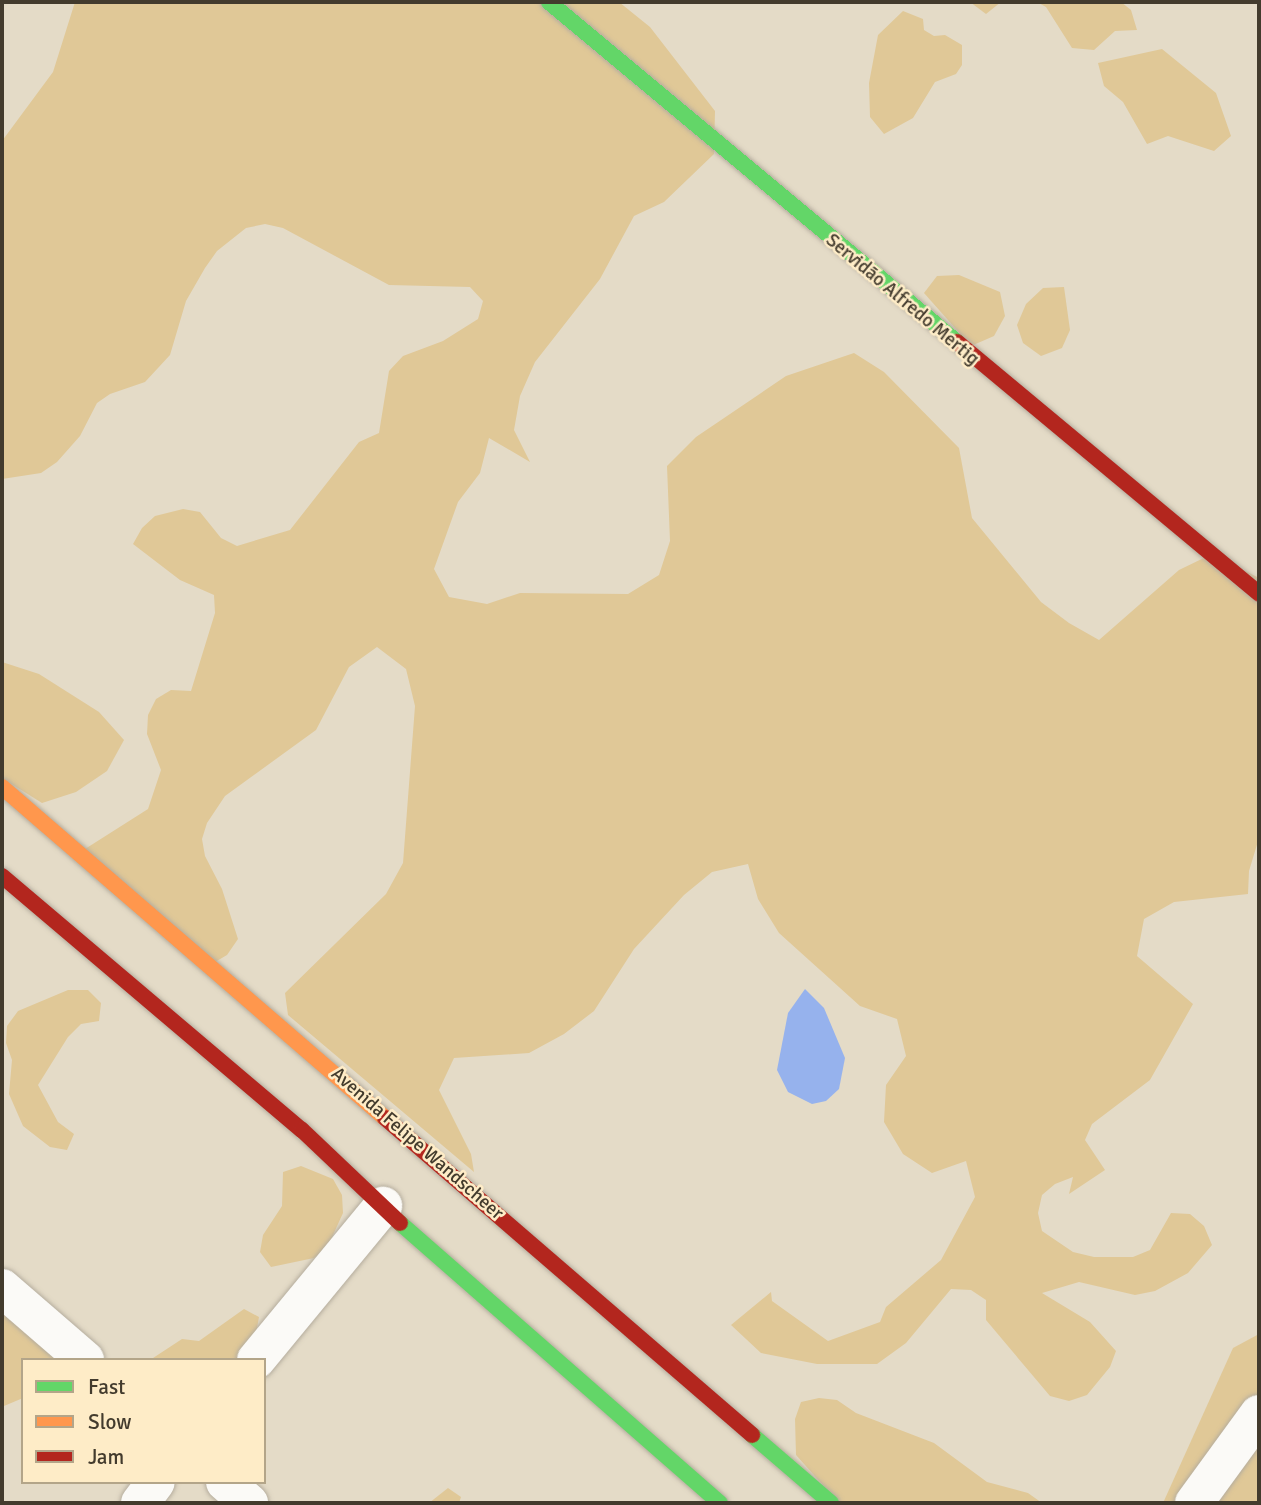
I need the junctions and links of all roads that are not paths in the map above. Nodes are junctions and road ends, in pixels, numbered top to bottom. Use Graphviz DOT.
graph roads {
  1 [pos="549,2"];
  2 [pos="1259,594"];
  3 [pos="2,787"];
  4 [pos="2,876"];
  5 [pos="383,1206"];
  6 [pos="2,1288"];
  7 [pos="83,1358"];
  8 [pos="258,1358"];
  9 [pos="1259,1413"];
  10 [pos="154,1484"];
  11 [pos="227,1484"];
  12 [pos="140,1503"];
  13 [pos="249,1503"];
  14 [pos="720,1503"];
  15 [pos="831,1503"];
  16 [pos="1194,1503"];
  1 -- 2 [label="main road, Servidão Alfredo Mertig"];
  3 -- 15 [label="main road, Avenida Felipe Wandscheer"];
  4 -- 5 [label="main road"];
  5 -- 8 [label="street"];
  5 -- 14 [label="main road"];
  6 -- 7 [label="street"];
  9 -- 16 [label="street"];
  10 -- 12 [label="street"];
  11 -- 13 [label="street"];
}
